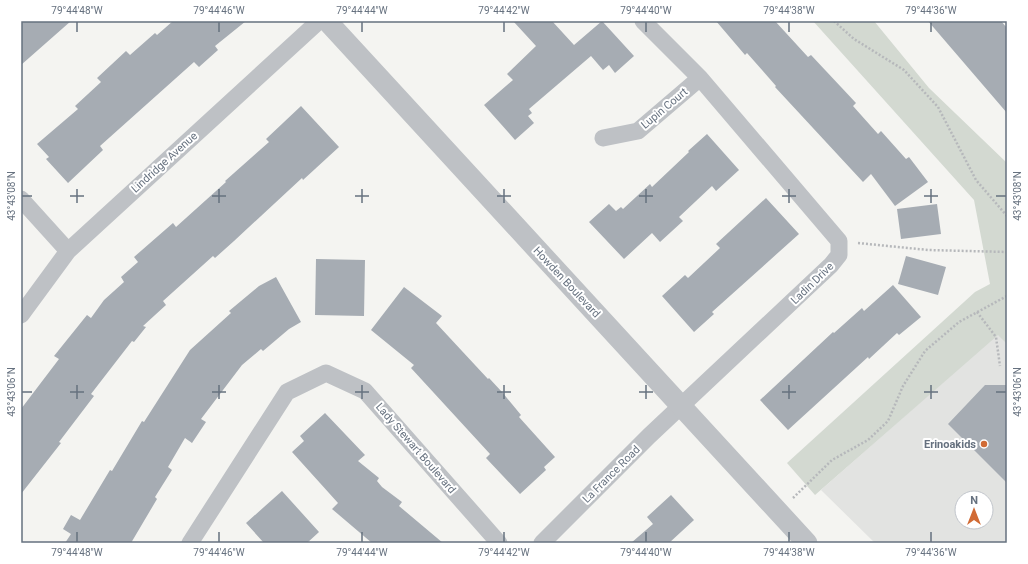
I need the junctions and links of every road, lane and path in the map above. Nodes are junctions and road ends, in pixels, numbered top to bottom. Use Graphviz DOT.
graph roads {
  1 [pos="319,21"];
  2 [pos="327,21"];
  3 [pos="643,21"];
  4 [pos="834,21"];
  5 [pos="700,78"];
  6 [pos="603,138"];
  7 [pos="21,199"];
  8 [pos="1007,216"];
  9 [pos="839,241"];
  10 [pos="68,251"];
  11 [pos="1007,252"];
  12 [pos="1007,296"];
  13 [pos="977,312"];
  14 [pos="21,315"];
  15 [pos="1000,366"];
  16 [pos="681,406"];
  17 [pos="778,513"];
  18 [pos="190,543"];
  19 [pos="499,543"];
  20 [pos="542,543"];
  21 [pos="807,543"];
  1 -- 10 [label="street, Lindridge Avenue"];
  2 -- 16 [label="street, Howden Boulevard"];
  3 -- 5 [label="street"];
  4 -- 8 [label="path"];
  5 -- 6 [label="street, Lupin Court"];
  5 -- 9 [label="street"];
  7 -- 10 [label="street"];
  9 -- 11 [label="path"];
  9 -- 16 [label="street, Ladin Drive"];
  10 -- 14 [label="street, Lindridge Avenue"];
  12 -- 13 [label="path"];
  13 -- 15 [label="path"];
  13 -- 17 [label="path"];
  16 -- 17 [label="street, Howden Boulevard"];
  16 -- 20 [label="street, La France Road"];
  17 -- 21 [label="street, Howden Boulevard"];
  18 -- 19 [label="street, Lady Stewart Boulevard"];
}
